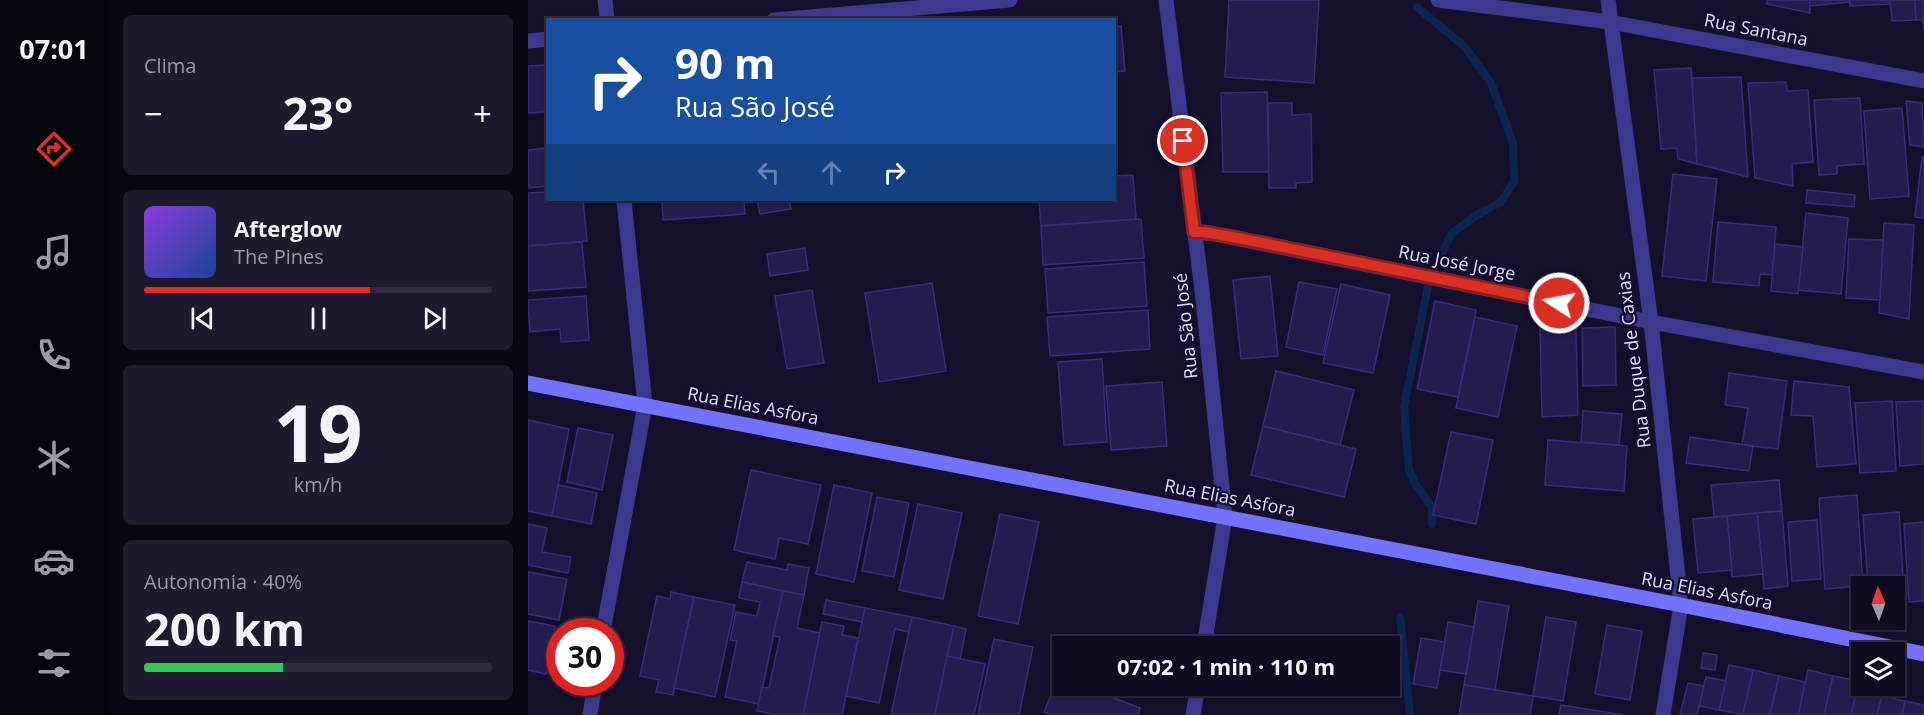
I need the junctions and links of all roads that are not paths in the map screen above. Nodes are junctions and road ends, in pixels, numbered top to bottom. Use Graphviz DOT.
graph roads {
  1 [pos="605,0"];
  2 [pos="1010,0"];
  3 [pos="1166,0"];
  4 [pos="1438,0"];
  5 [pos="1608,0"];
  6 [pos="607,18"];
  7 [pos="798,18"];
  8 [pos="1610,22"];
  9 [pos="546,39"];
  10 [pos="528,41"];
  11 [pos="1924,81"];
  12 [pos="624,201"];
  13 [pos="1194,232"];
  14 [pos="1651,322"];
  15 [pos="1924,372"];
  16 [pos="528,383"];
  17 [pos="645,405"];
  18 [pos="1225,517"];
  19 [pos="1681,605"];
  20 [pos="606,618"];
  21 [pos="1206,636"];
  22 [pos="1924,654"];
  23 [pos="593,696"];
  24 [pos="1196,696"];
  25 [pos="590,715"];
  26 [pos="1193,715"];
  27 [pos="1663,715"];
  1 -- 6 [label="street"];
  2 -- 7 [label="street"];
  3 -- 13 [label="street, Rua São José"];
  4 -- 8 [label="street, Rua Santana"];
  5 -- 8 [label="street, Rua Duque de Caxias"];
  8 -- 11 [label="street, Rua Santana"];
  8 -- 14 [label="street, Rua Duque de Caxias"];
  9 -- 10 [label="street"];
  12 -- 17 [label="street"];
  13 -- 14 [label="street, Rua José Jorge"];
  13 -- 18 [label="street, Rua São José"];
  14 -- 15 [label="street, Rua José Jorge"];
  14 -- 19 [label="street, Rua Duque de Caxias"];
  16 -- 17 [label="street, Rua Elias Asfora"];
  17 -- 18 [label="street, Rua Elias Asfora"];
  17 -- 20 [label="street"];
  18 -- 19 [label="street, Rua Elias Asfora"];
  18 -- 21 [label="street, Rua São José"];
  19 -- 22 [label="street, Rua Elias Asfora"];
  19 -- 27 [label="street, Rua Duque de Caxias"];
  23 -- 25 [label="street"];
  24 -- 26 [label="street"];
}
